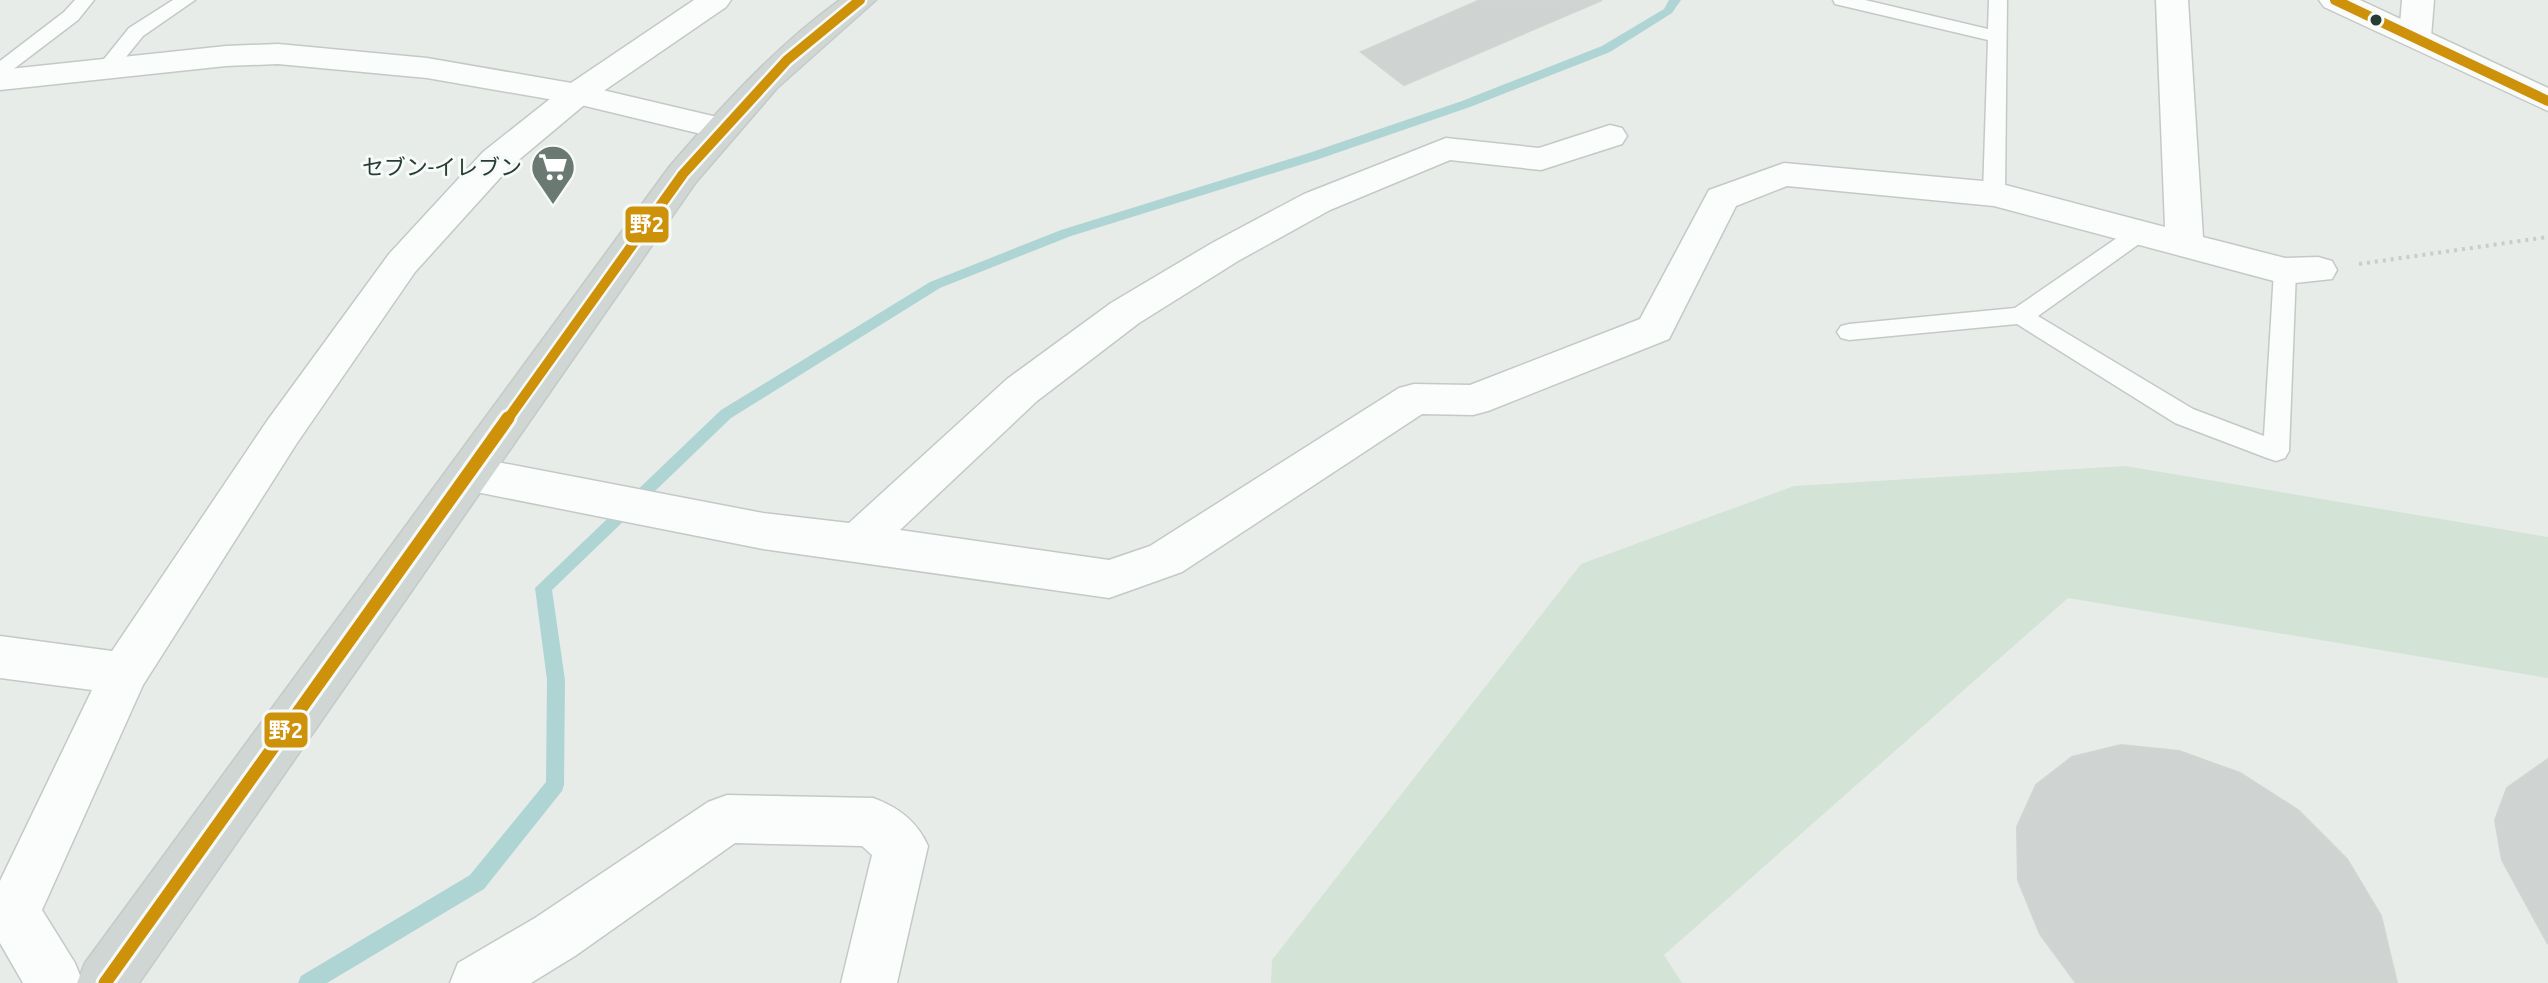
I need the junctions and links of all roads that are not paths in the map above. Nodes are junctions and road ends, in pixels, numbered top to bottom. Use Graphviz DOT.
graph roads {
  1 [pos="85,0"];
  2 [pos="186,0"];
  3 [pos="715,0"];
  4 [pos="860,0"];
  5 [pos="1842,0"];
  6 [pos="1998,0"];
  7 [pos="2172,0"];
  8 [pos="2335,0"];
  9 [pos="2418,0"];
  10 [pos="1997,37"];
  11 [pos="2415,37"];
  12 [pos="106,69"];
  13 [pos="0,70"];
  14 [pos="0,80"];
  15 [pos="577,94"];
  16 [pos="2548,101"];
  17 [pos="722,128"];
  18 [pos="1610,136"];
  19 [pos="1994,194"];
  20 [pos="2138,234"];
  21 [pos="2185,243"];
  22 [pos="2302,271"];
  23 [pos="2021,316"];
  24 [pos="1849,332"];
  25 [pos="471,474"];
  26 [pos="858,542"];
  27 [pos="0,657"];
  28 [pos="124,673"];
  29 [pos="55,983"];
  30 [pos="105,983"];
  31 [pos="478,983"];
  32 [pos="869,983"];
  1 -- 13 [label="lane"];
  2 -- 12 [label="lane"];
  3 -- 15 [label="street"];
  4 -- 17 [label="main road"];
  5 -- 10 [label="lane"];
  6 -- 10 [label="lane"];
  7 -- 21 [label="street"];
  8 -- 11 [label="street"];
  9 -- 11 [label="street"];
  10 -- 19 [label="lane"];
  11 -- 16 [label="street"];
  12 -- 14 [label="street"];
  12 -- 15 [label="street"];
  15 -- 17 [label="street"];
  15 -- 28 [label="street"];
  17 -- 25 [label="main road"];
  18 -- 26 [label="street"];
  19 -- 20 [label="street"];
  19 -- 26 [label="street"];
  20 -- 21 [label="street"];
  20 -- 23 [label="lane"];
  21 -- 22 [label="street"];
  22 -- 23 [label="lane"];
  23 -- 24 [label="lane"];
  25 -- 26 [label="street"];
  25 -- 30 [label="main road"];
  27 -- 28 [label="street"];
  28 -- 29 [label="street"];
  31 -- 32 [label="street"];
}
